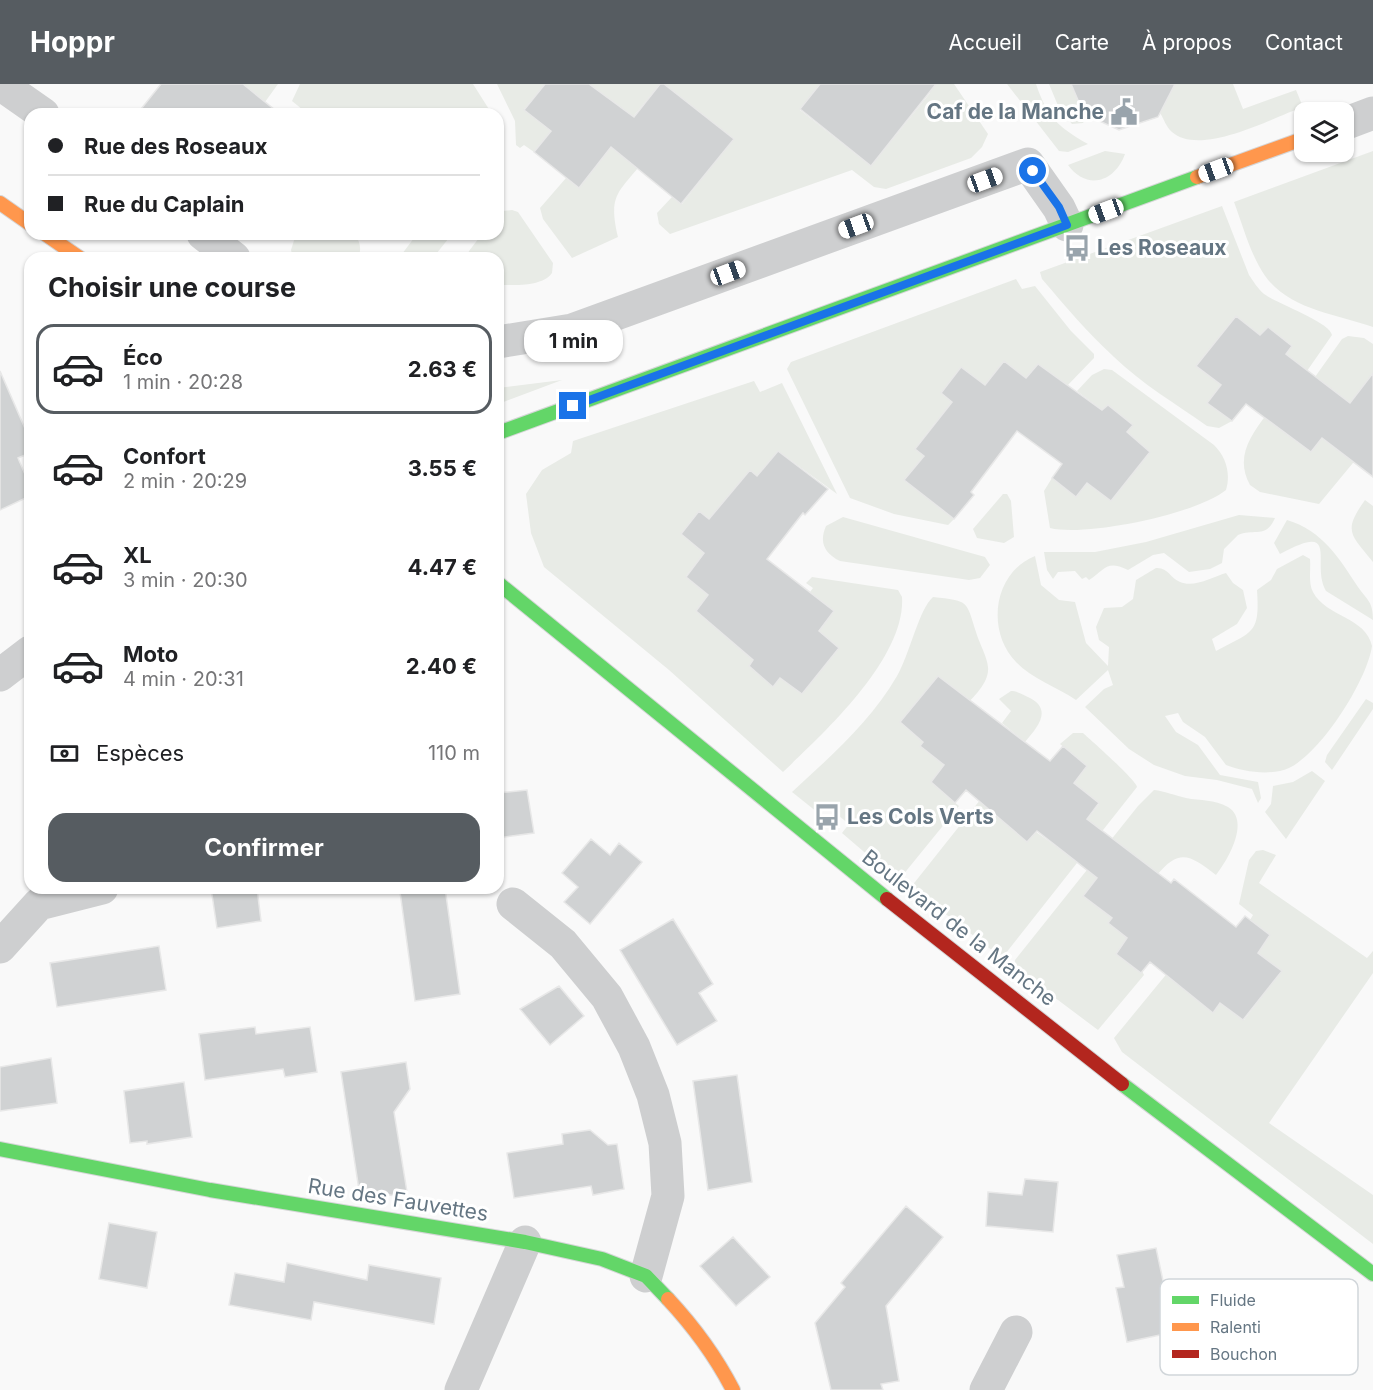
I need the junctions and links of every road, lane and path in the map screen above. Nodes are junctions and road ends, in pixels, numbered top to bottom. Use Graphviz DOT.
graph roads {
  1 [pos="0,84"];
  2 [pos="34,108"];
  3 [pos="1373,113"];
  4 [pos="1354,120"];
  5 [pos="1294,142"];
  6 [pos="0,203"];
  7 [pos="24,220"];
  8 [pos="1067,225"];
  9 [pos="54,240"];
  10 [pos="211,240"];
  11 [pos="71,252"];
  12 [pos="226,252"];
  13 [pos="504,341"];
  14 [pos="504,431"];
  15 [pos="504,588"];
  16 [pos="24,657"];
  17 [pos="0,675"];
  18 [pos="78,894"];
  19 [pos="513,904"];
  20 [pos="0,947"];
  21 [pos="0,1149"];
  22 [pos="525,1242"];
  23 [pos="1373,1274"];
  24 [pos="645,1276"];
  25 [pos="1016,1332"];
  26 [pos="461,1390"];
  27 [pos="733,1390"];
  28 [pos="986,1390"];
  1 -- 2 [label="street"];
  3 -- 4 [label="street"];
  5 -- 8 [label="street"];
  6 -- 7 [label="street"];
  8 -- 13 [label="street"];
  8 -- 14 [label="street"];
  9 -- 11 [label="street"];
  10 -- 12 [label="street"];
  15 -- 23 [label="street, Boulevard de la Manche"];
  16 -- 17 [label="street"];
  18 -- 20 [label="street"];
  19 -- 24 [label="street"];
  21 -- 22 [label="street, Rue des Fauvettes"];
  22 -- 24 [label="street, Rue des Fauvettes"];
  22 -- 26 [label="street"];
  24 -- 27 [label="street, Rue des Fauvettes"];
  25 -- 28 [label="street"];
}
